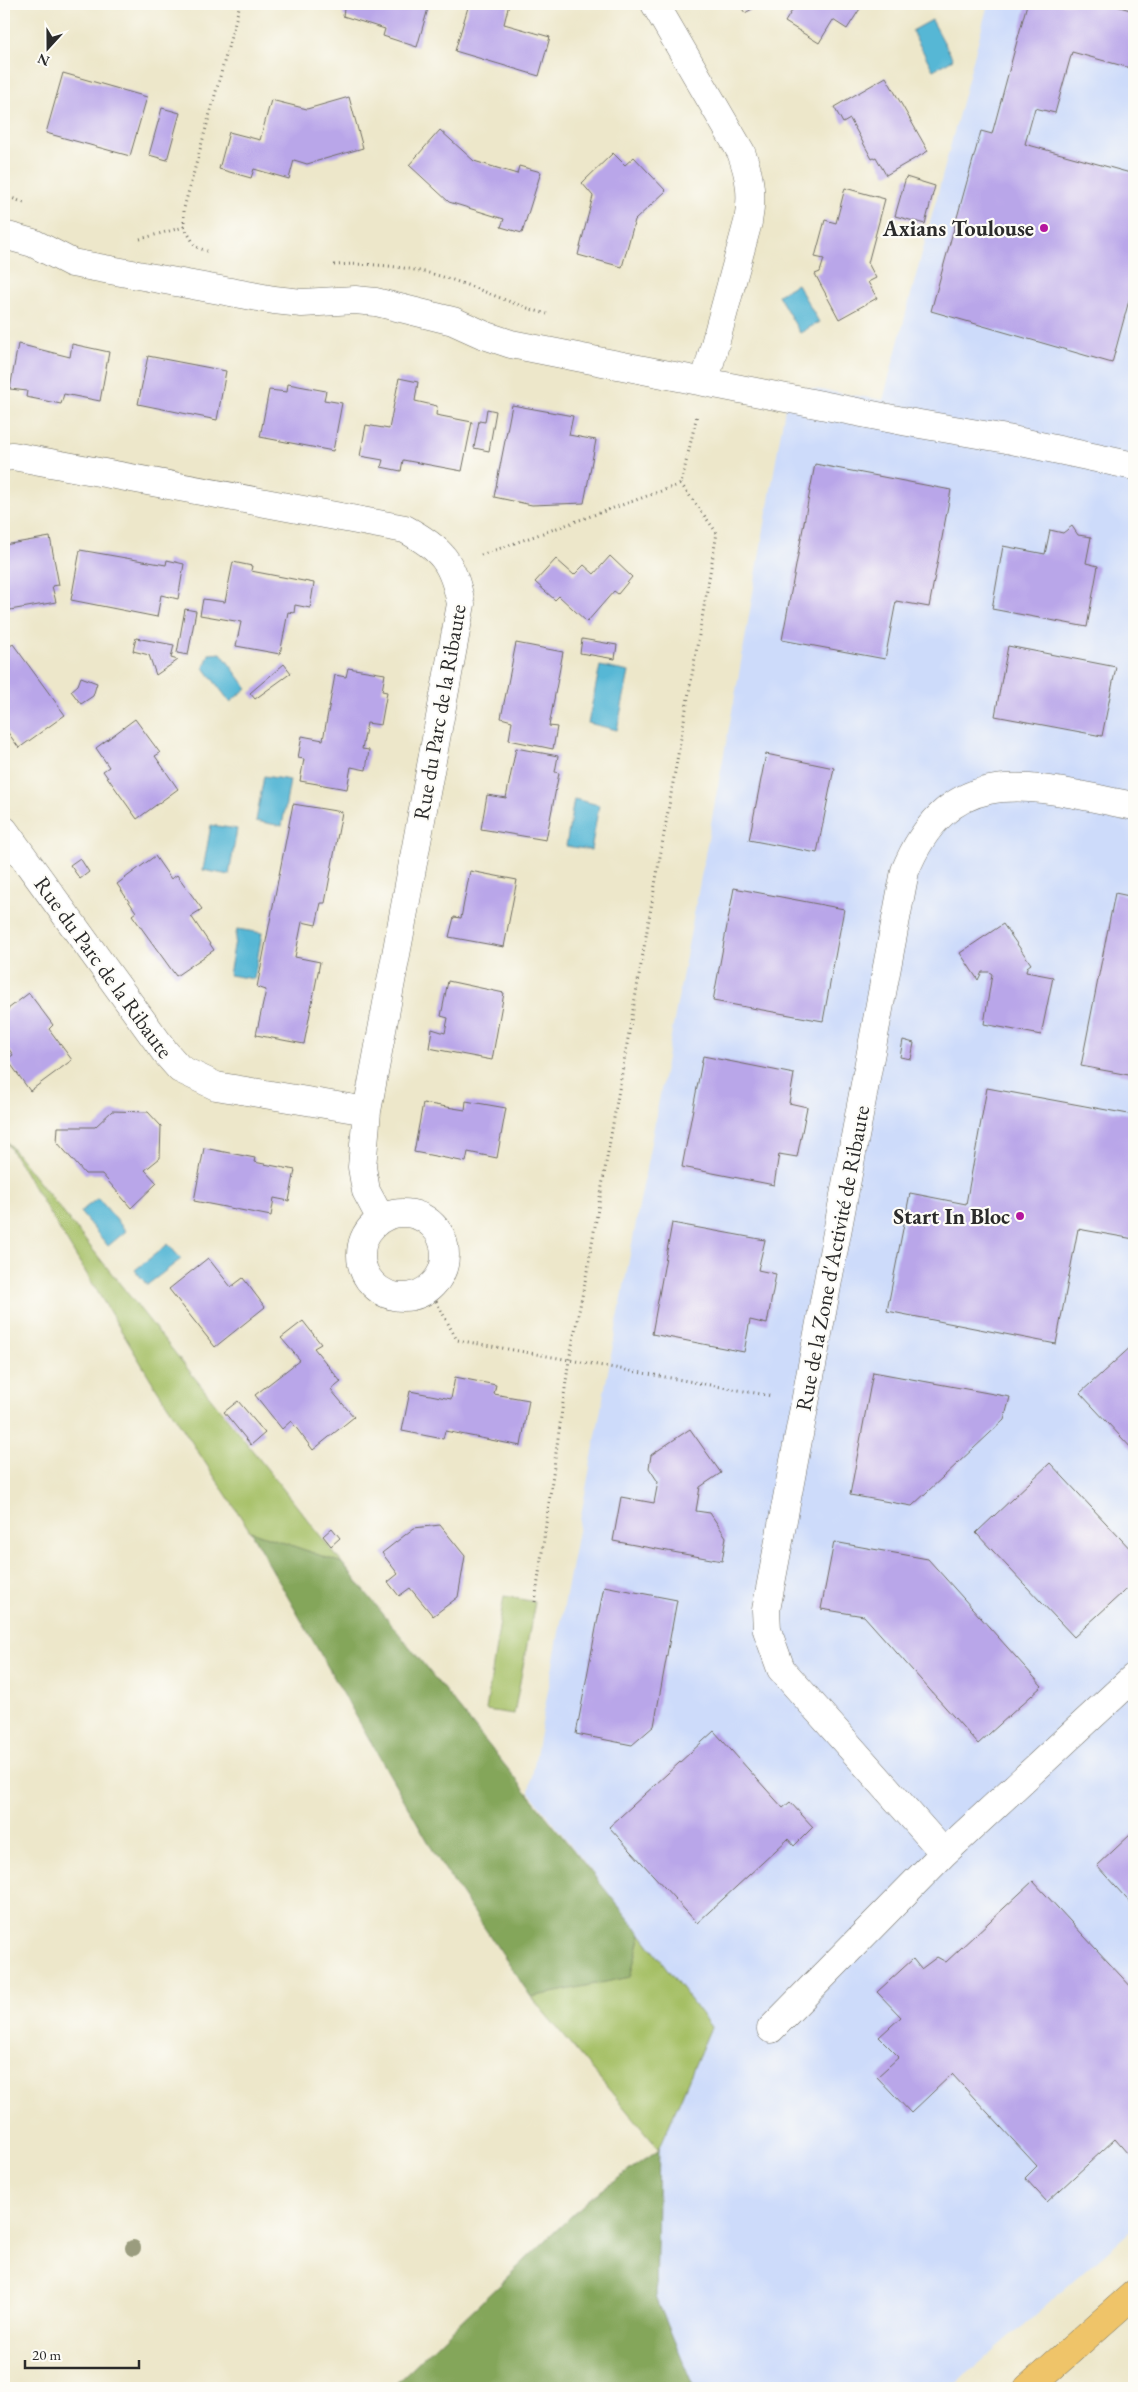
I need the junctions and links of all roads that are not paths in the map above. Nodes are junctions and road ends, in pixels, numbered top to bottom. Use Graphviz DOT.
graph roads {
  1 [pos="654,4"];
  2 [pos="4,235"];
  3 [pos="705,381"];
  4 [pos="4,456"];
  5 [pos="1134,466"];
  6 [pos="1134,806"];
  7 [pos="4,830"];
  8 [pos="367,1112"];
  9 [pos="381,1219"];
  10 [pos="1134,1677"];
  11 [pos="944,1853"];
  12 [pos="771,2029"];
  13 [pos="1134,2294"];
  14 [pos="1028,2388"];
  1 -- 3 [label="street"];
  2 -- 3 [label="street"];
  3 -- 5 [label="street"];
  4 -- 8 [label="street, Rue du Parc de la Ribaute"];
  6 -- 11 [label="street, Rue de la Zone d'Activité de Ribaute"];
  7 -- 8 [label="street, Rue du Parc de la Ribaute"];
  8 -- 9 [label="street, Rue du Parc de la Ribaute"];
  9 -- 9 [label="street"];
  10 -- 11 [label="street"];
  11 -- 12 [label="street"];
  13 -- 14 [label="main road"];
}
